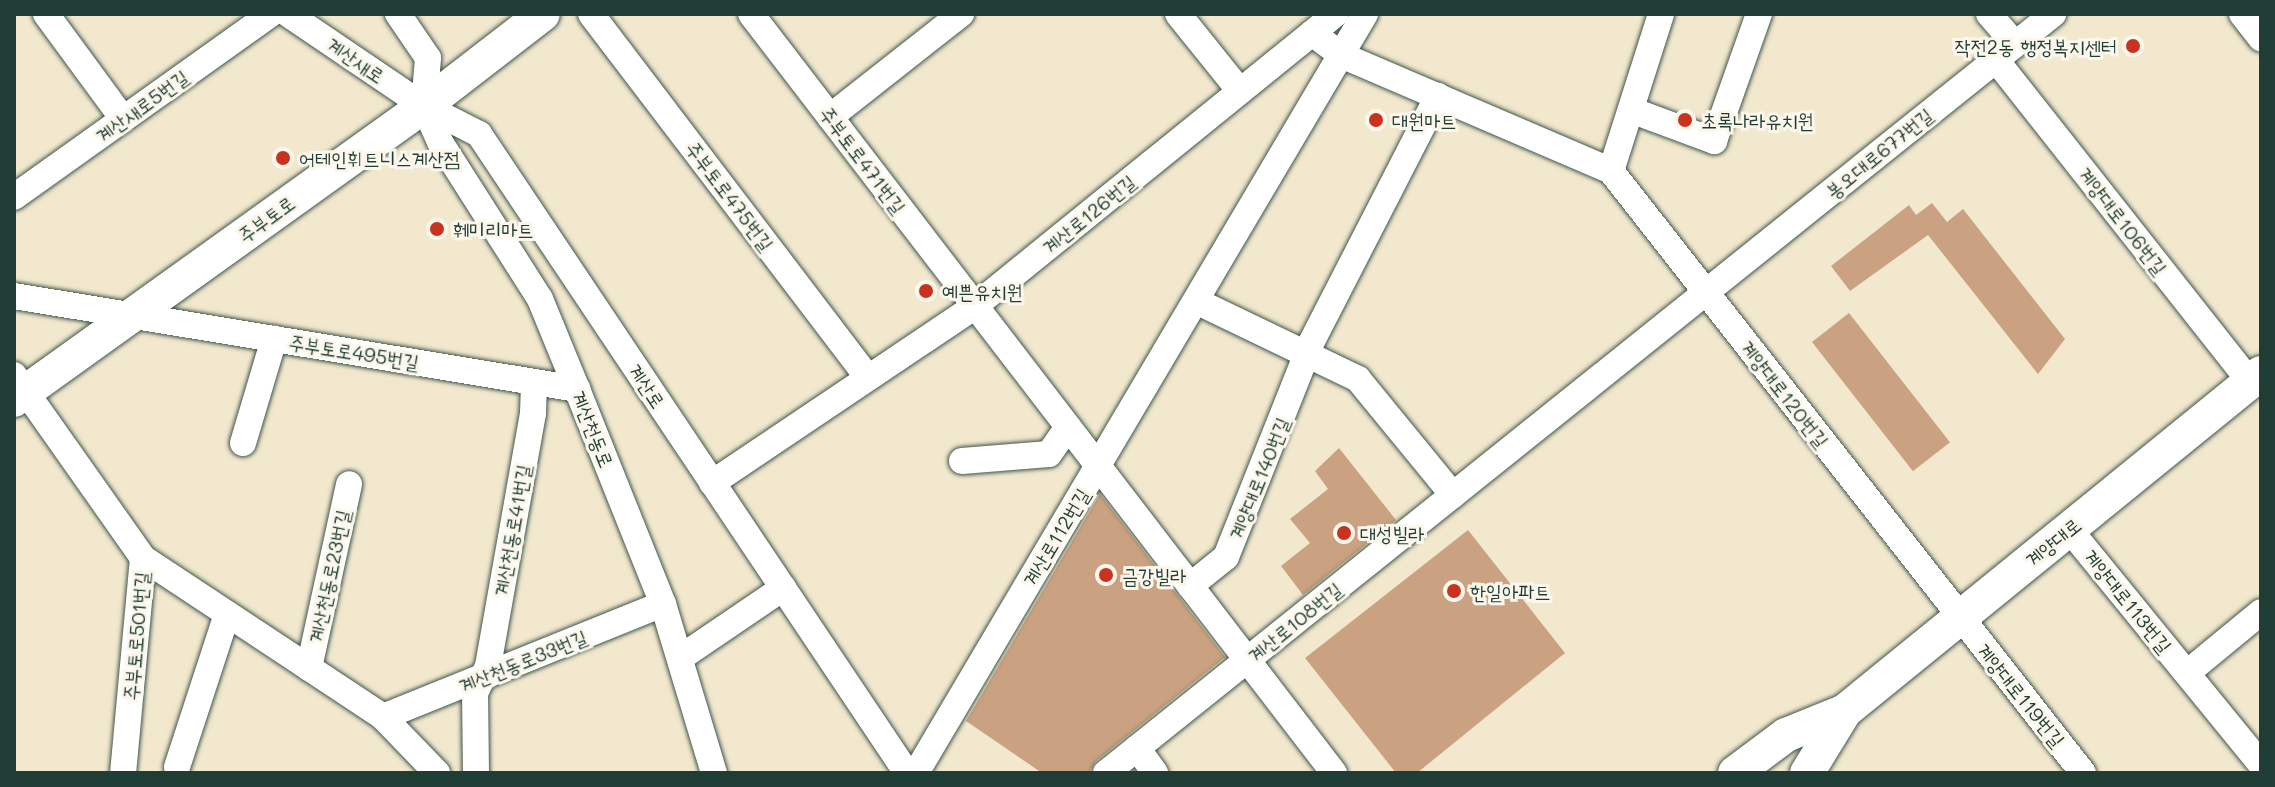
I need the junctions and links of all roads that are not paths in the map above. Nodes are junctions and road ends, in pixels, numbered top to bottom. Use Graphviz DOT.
graph roads {
  1 [pos="46,14"];
  2 [pos="271,14"];
  3 [pos="288,14"];
  4 [pos="398,14"];
  5 [pos="543,14"];
  6 [pos="591,14"];
  7 [pos="751,14"];
  8 [pos="961,14"];
  9 [pos="1178,14"];
  10 [pos="1336,14"];
  11 [pos="1365,14"];
  12 [pos="1661,14"];
  13 [pos="1759,14"];
  14 [pos="1989,14"];
  15 [pos="2053,14"];
  16 [pos="2242,14"];
  17 [pos="1312,33"];
  18 [pos="2261,38"];
  19 [pos="2005,52"];
  20 [pos="1341,55"];
  21 [pos="1240,91"];
  22 [pos="1438,96"];
  23 [pos="424,106"];
  24 [pos="1631,110"];
  25 [pos="830,117"];
  26 [pos="123,119"];
  27 [pos="1611,171"];
  28 [pos="14,197"];
  29 [pos="1706,293"];
  30 [pos="14,296"];
  31 [pos="1196,301"];
  32 [pos="975,306"];
  33 [pos="132,315"];
  34 [pos="274,339"];
  35 [pos="1308,355"];
  36 [pos="868,378"];
  37 [pos="2255,378"];
  38 [pos="534,382"];
  39 [pos="18,389"];
  40 [pos="577,389"];
  41 [pos="1068,427"];
  42 [pos="243,443"];
  43 [pos="962,461"];
  44 [pos="1098,466"];
  45 [pos="712,483"];
  46 [pos="349,484"];
  47 [pos="1453,495"];
  48 [pos="2069,529"];
  49 [pos="143,558"];
  50 [pos="1190,586"];
  51 [pos="783,588"];
  52 [pos="663,604"];
  53 [pos="2261,612"];
  54 [pos="227,614"];
  55 [pos="1959,617"];
  56 [pos="680,658"];
  57 [pos="1247,660"];
  58 [pos="309,668"];
  59 [pos="2187,673"];
  60 [pos="484,677"];
  61 [pos="1845,711"];
  62 [pos="383,717"];
  63 [pos="1137,748"];
  64 [pos="2261,764"];
  65 [pos="177,767"];
  66 [pos="1811,772"];
  67 [pos="123,773"];
  68 [pos="437,773"];
  69 [pos="476,773"];
  70 [pos="714,773"];
  71 [pos="907,773"];
  72 [pos="916,773"];
  73 [pos="1106,773"];
  74 [pos="1155,773"];
  75 [pos="1334,773"];
  76 [pos="1735,773"];
  77 [pos="2083,773"];
  1 -- 26 [label="street"];
  2 -- 26 [label="street, 계산새로5번길"];
  3 -- 23 [label="street, 계산새로"];
  4 -- 23 [label="street"];
  5 -- 23 [label="main road, 주부토로"];
  6 -- 36 [label="street, 주부토로475번길"];
  7 -- 25 [label="street, 주부토로471번길"];
  8 -- 25 [label="street"];
  9 -- 21 [label="street"];
  10 -- 17 [label="street, 계산로126번길"];
  11 -- 20 [label="street, 계산로112번길"];
  12 -- 24 [label="street"];
  13 -- 24 [label="street"];
  14 -- 19 [label="street, 계양대로106번길"];
  15 -- 19 [label="street, 봉오대로677번길"];
  16 -- 18 [label="street"];
  17 -- 20 [label="street, 계양대로120번길"];
  17 -- 21 [label="street, 계산로126번길"];
  19 -- 29 [label="street, 봉오대로677번길"];
  19 -- 37 [label="street, 계양대로106번길"];
  20 -- 22 [label="street, 계양대로120번길"];
  20 -- 31 [label="street, 계산로112번길"];
  21 -- 32 [label="street, 계산로126번길"];
  22 -- 27 [label="street, 계양대로120번길"];
  22 -- 35 [label="street"];
  23 -- 33 [label="main road, 주부토로"];
  23 -- 40 [label="street, 계산천동로"];
  23 -- 45 [label="street, 계산로"];
  24 -- 27 [label="street"];
  25 -- 32 [label="street, 주부토로471번길"];
  26 -- 28 [label="street, 계산새로5번길"];
  27 -- 29 [label="street, 계양대로120번길"];
  29 -- 47 [label="street, 계산로108번길"];
  29 -- 55 [label="street, 계양대로120번길"];
  30 -- 33 [label="street, 주부토로495번길"];
  31 -- 35 [label="street"];
  31 -- 44 [label="street, 계산로112번길"];
  32 -- 36 [label="street, 계산로126번길"];
  32 -- 41 [label="street"];
  33 -- 34 [label="street, 주부토로495번길"];
  33 -- 39 [label="main road, 주부토로"];
  34 -- 38 [label="street, 주부토로495번길"];
  34 -- 42 [label="street"];
  35 -- 47 [label="street"];
  35 -- 50 [label="street, 계양대로140번길"];
  36 -- 45 [label="street, 계산로126번길"];
  37 -- 48 [label="main road, 계양대로"];
  38 -- 40 [label="street, 주부토로495번길"];
  38 -- 60 [label="street, 계산천동로41번길"];
  39 -- 49 [label="street, 주부토로501번길"];
  40 -- 52 [label="street, 계산천동로"];
  41 -- 43 [label="street"];
  41 -- 44 [label="street"];
  44 -- 50 [label="street"];
  44 -- 72 [label="street, 계산로112번길"];
  45 -- 51 [label="street, 계산로"];
  46 -- 58 [label="street, 계산천동로23번길"];
  47 -- 57 [label="street, 계산로108번길"];
  48 -- 55 [label="main road, 계양대로"];
  48 -- 59 [label="street, 계양대로113번길"];
  49 -- 54 [label="street, 계산천동로23번길"];
  49 -- 67 [label="street, 주부토로501번길"];
  50 -- 57 [label="street"];
  51 -- 56 [label="street"];
  51 -- 71 [label="street, 계산로"];
  52 -- 56 [label="street, 계산천동로"];
  52 -- 60 [label="street, 계산천동로33번길"];
  53 -- 59 [label="street, 계양대로113번길"];
  54 -- 58 [label="street, 계산천동로23번길"];
  54 -- 65 [label="street"];
  55 -- 61 [label="main road, 계양대로"];
  55 -- 77 [label="street, 계양대로119번길"];
  56 -- 70 [label="street, 계산천동로"];
  57 -- 63 [label="street, 계산로108번길"];
  57 -- 75 [label="street"];
  58 -- 62 [label="street, 계산천동로23번길"];
  59 -- 64 [label="street, 계양대로113번길"];
  60 -- 62 [label="street, 계산천동로33번길"];
  60 -- 69 [label="street, 계산천동로41번길"];
  61 -- 66 [label="main road, 계양대로"];
  61 -- 76 [label="main road, 계양대로"];
  62 -- 68 [label="street, 계산천동로23번길"];
  63 -- 73 [label="street, 계산로108번길"];
  63 -- 74 [label="street"];
}
